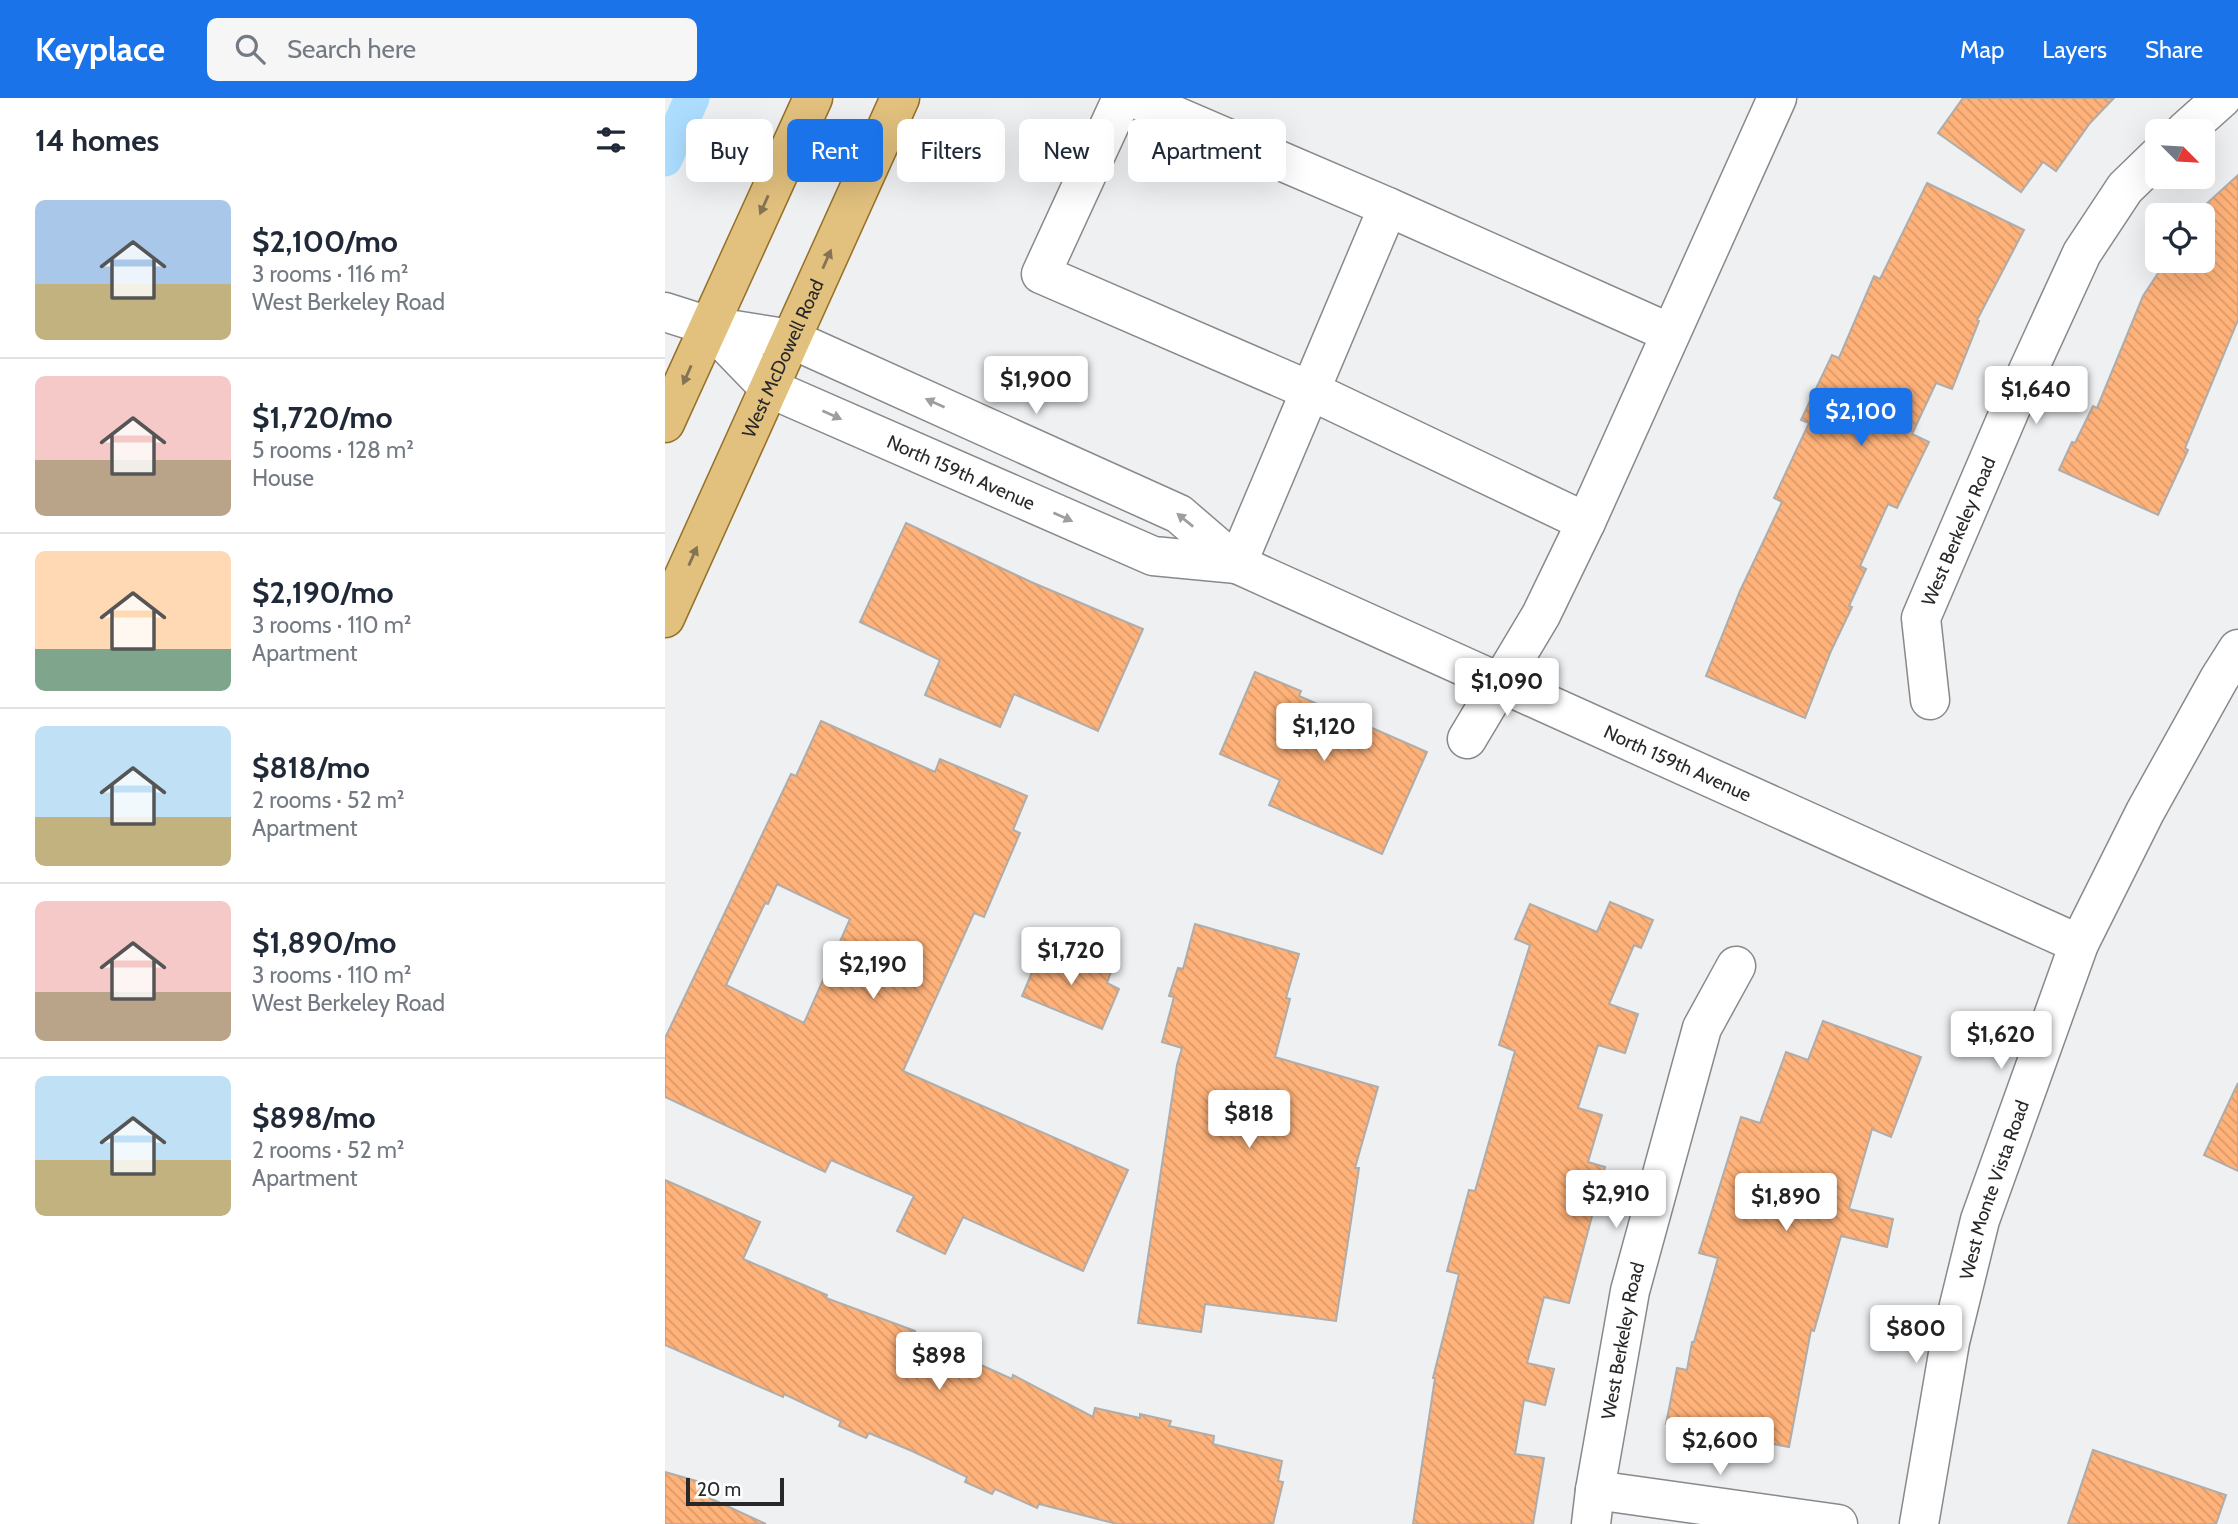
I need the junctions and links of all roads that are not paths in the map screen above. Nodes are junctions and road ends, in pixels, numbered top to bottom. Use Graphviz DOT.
graph roads {
  1 [pos="813,98"];
  2 [pos="900,98"];
  3 [pos="1122,98"];
  4 [pos="1134,98"];
  5 [pos="1777,98"];
  6 [pos="2222,98"];
  7 [pos="2198,119"];
  8 [pos="2145,169"];
  9 [pos="1388,207"];
  10 [pos="665,312"];
  11 [pos="709,326"];
  12 [pos="1670,333"];
  13 [pos="791,339"];
  14 [pos="769,388"];
  15 [pos="1311,391"];
  16 [pos="665,423"];
  17 [pos="1586,522"];
  18 [pos="1237,564"];
  19 [pos="665,618"];
  20 [pos="2238,649"];
  21 [pos="1502,683"];
  22 [pos="1930,700"];
  23 [pos="1467,739"];
  24 [pos="2079,944"];
  25 [pos="1736,966"];
  26 [pos="1593,1507"];
  27 [pos="1837,1524"];
  28 [pos="1919,1524"];
  1 -- 11 [label="main road, one-way"];
  13 -- 2 [label="main road, West McDowell Road, one-way"];
  3 -- 15 [label="street"];
  4 -- 9 [label="street"];
  5 -- 12 [label="street"];
  6 -- 7 [label="street"];
  8 -- 22 [label="street, West Berkeley Road"];
  9 -- 12 [label="street"];
  9 -- 15 [label="street"];
  10 -- 11 [label="street, North 159th Avenue"];
  11 -- 13 [label="street, North 159th Avenue"];
  11 -- 14 [label="street, North 159th Avenue"];
  11 -- 16 [label="main road, one-way"];
  12 -- 17 [label="street"];
  13 -- 14 [label="main road, West McDowell Road"];
  18 -- 13 [label="street, North 159th Avenue, one-way"];
  14 -- 18 [label="street, North 159th Avenue, one-way"];
  19 -- 14 [label="main road, West McDowell Road, one-way"];
  15 -- 17 [label="street"];
  15 -- 18 [label="street"];
  17 -- 21 [label="street"];
  18 -- 21 [label="street, North 159th Avenue"];
  20 -- 24 [label="street, West Monte Vista Road"];
  21 -- 23 [label="street"];
  21 -- 24 [label="street, North 159th Avenue"];
  24 -- 28 [label="street, West Monte Vista Road"];
  25 -- 26 [label="street, West Berkeley Road"];
  26 -- 27 [label="street"];
}
